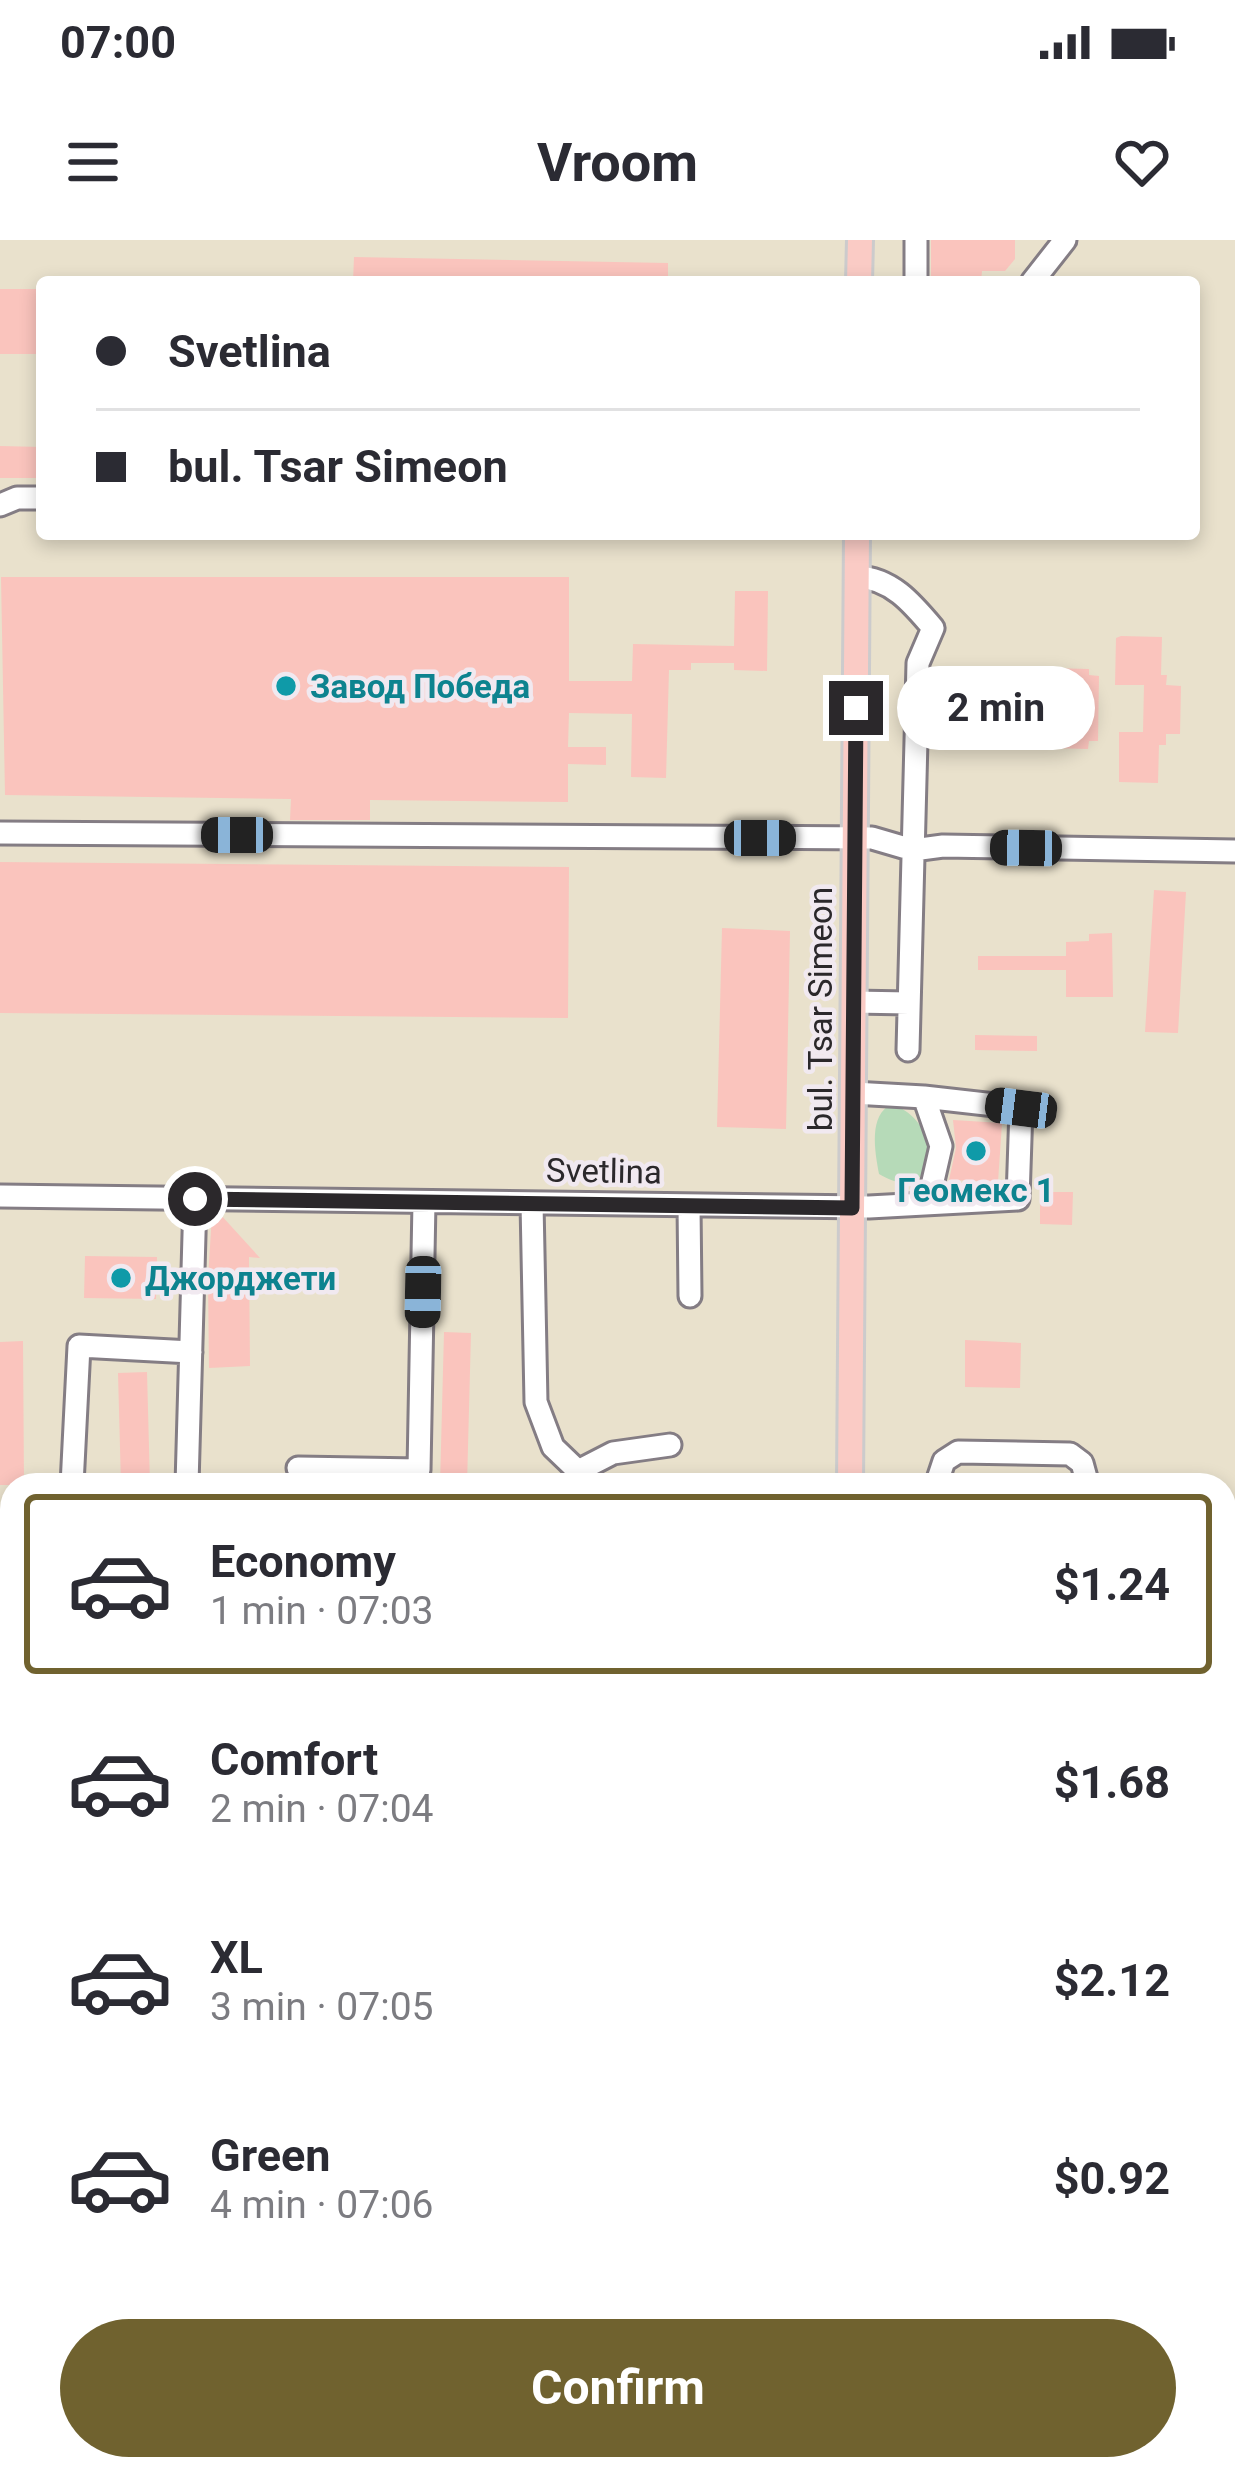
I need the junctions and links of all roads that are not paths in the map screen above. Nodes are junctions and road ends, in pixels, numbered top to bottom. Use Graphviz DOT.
graph roads {
  1 [pos="860,240"];
  2 [pos="916,240"];
  3 [pos="1065,240"];
  4 [pos="859,276"];
  5 [pos="916,276"];
  6 [pos="1037,276"];
  7 [pos="36,498"];
  8 [pos="0,505"];
  9 [pos="857,540"];
  10 [pos="857,577"];
  11 [pos="997,708"];
  12 [pos="916,726"];
  13 [pos="0,833"];
  14 [pos="855,838"];
  15 [pos="913,850"];
  16 [pos="1235,851"];
  17 [pos="853,1002"];
  18 [pos="909,1003"];
  19 [pos="908,1050"];
  20 [pos="853,1093"];
  21 [pos="923,1097"];
  22 [pos="0,1196"];
  23 [pos="195,1199"];
  24 [pos="424,1202"];
  25 [pos="532,1203"];
  26 [pos="928,1203"];
  27 [pos="689,1205"];
  28 [pos="852,1208"];
  29 [pos="690,1296"];
  30 [pos="191,1352"];
  31 [pos="670,1445"];
  32 [pos="298,1468"];
  33 [pos="73,1473"];
  34 [pos="187,1473"];
  35 [pos="574,1473"];
  36 [pos="585,1473"];
  37 [pos="850,1473"];
  38 [pos="940,1473"];
  39 [pos="1085,1473"];
  1 -- 4 [label="main road"];
  2 -- 5 [label="street"];
  3 -- 6 [label="street"];
  7 -- 8 [label="street"];
  9 -- 10 [label="main road, bul. Tsar Simeon"];
  10 -- 12 [label="street"];
  10 -- 14 [label="main road, bul. Tsar Simeon"];
  11 -- 12 [label="street"];
  12 -- 15 [label="street"];
  13 -- 14 [label="street"];
  14 -- 15 [label="street"];
  14 -- 17 [label="main road, bul. Tsar Simeon"];
  15 -- 16 [label="street"];
  15 -- 18 [label="street"];
  17 -- 18 [label="street"];
  17 -- 20 [label="main road, bul. Tsar Simeon"];
  18 -- 19 [label="street"];
  20 -- 21 [label="street"];
  20 -- 28 [label="main road, bul. Tsar Simeon"];
  21 -- 26 [label="street"];
  21 -- 26 [label="street, Svetlina"];
  22 -- 23 [label="street, Svetlina"];
  23 -- 24 [label="street, Svetlina"];
  23 -- 30 [label="street"];
  24 -- 25 [label="street, Svetlina"];
  24 -- 32 [label="street"];
  25 -- 27 [label="street, Svetlina"];
  25 -- 35 [label="street"];
  26 -- 28 [label="street, Svetlina"];
  27 -- 28 [label="street, Svetlina"];
  27 -- 29 [label="street"];
  28 -- 37 [label="main road, bul. Tsar Simeon"];
  30 -- 33 [label="street"];
  30 -- 34 [label="street"];
  31 -- 36 [label="street"];
  38 -- 39 [label="street"];
}
